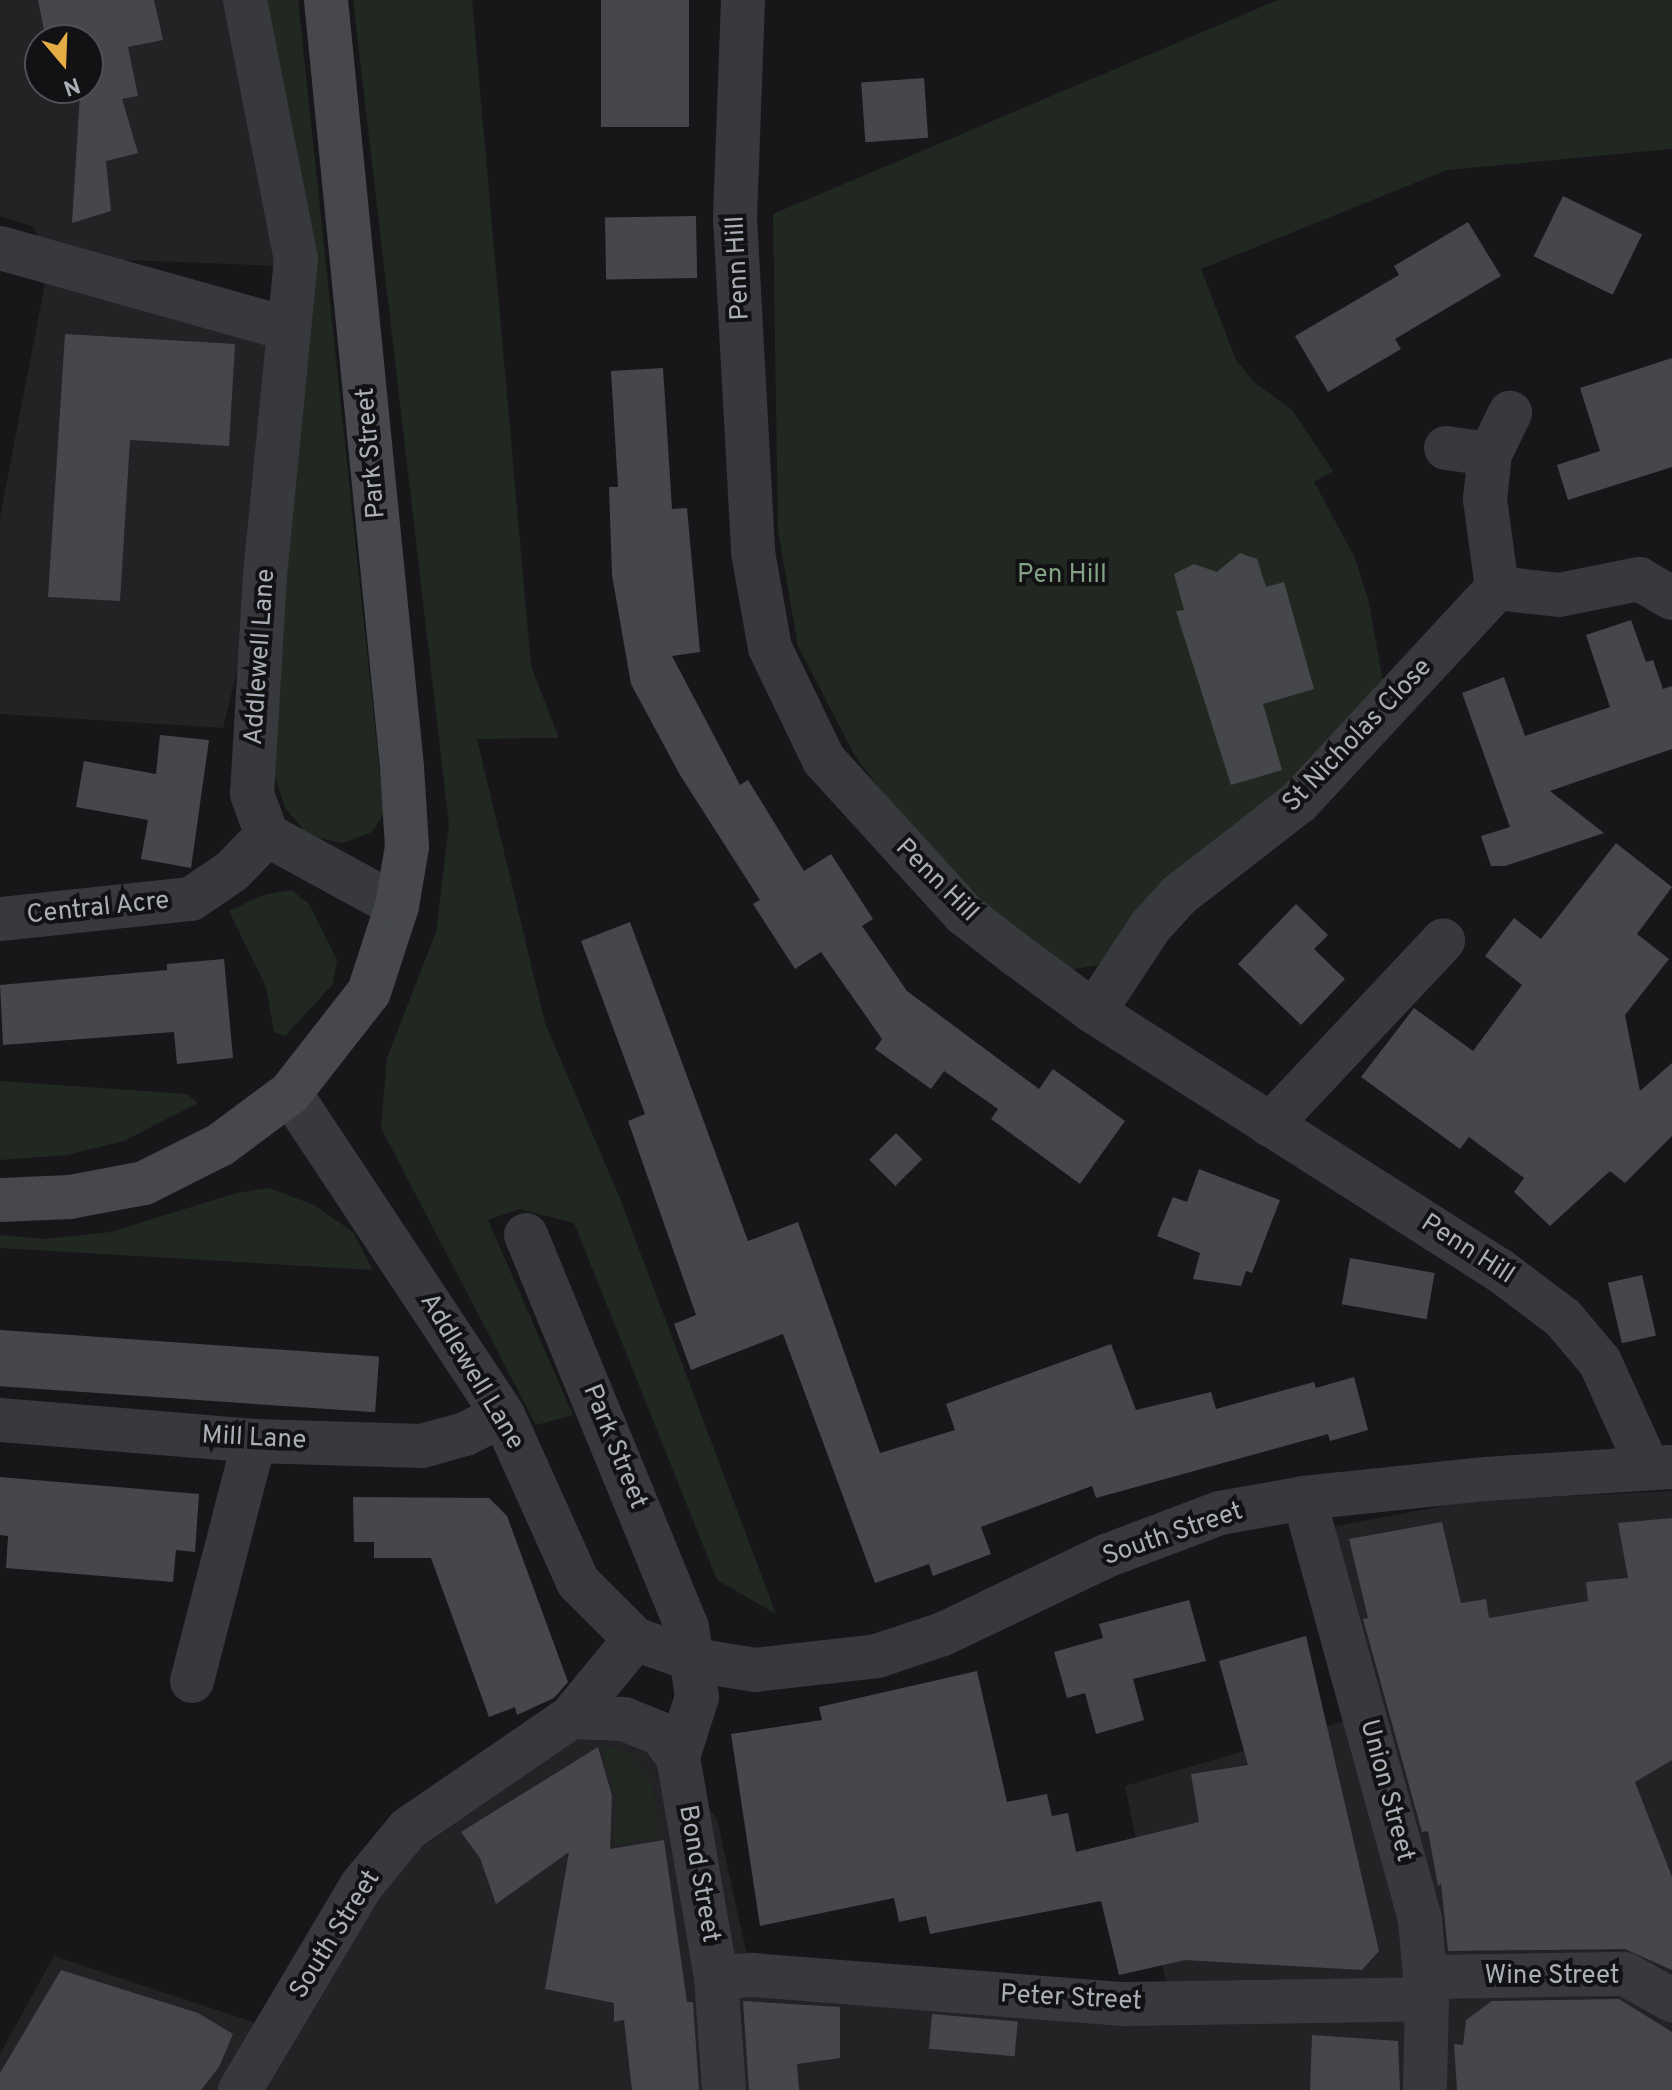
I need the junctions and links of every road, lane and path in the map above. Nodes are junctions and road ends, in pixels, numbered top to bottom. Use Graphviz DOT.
graph roads {
  1 [pos="245,0"];
  2 [pos="326,0"];
  3 [pos="743,0"];
  4 [pos="0,248"];
  5 [pos="289,329"];
  6 [pos="1510,413"];
  7 [pos="1446,448"];
  8 [pos="1490,454"];
  9 [pos="1497,588"];
  10 [pos="1672,598"];
  11 [pos="267,835"];
  12 [pos="397,906"];
  13 [pos="0,919"];
  14 [pos="1443,941"];
  15 [pos="1094,1012"];
  16 [pos="290,1093"];
  17 [pos="1270,1125"];
  18 [pos="0,1200"];
  19 [pos="526,1235"];
  20 [pos="503,1415"];
  21 [pos="0,1420"];
  22 [pos="254,1441"];
  23 [pos="1660,1468"];
  24 [pos="1304,1498"];
  25 [pos="635,1639"];
  26 [pos="694,1660"];
  27 [pos="192,1681"];
  28 [pos="571,1717"];
  29 [pos="678,1757"];
  30 [pos="716,1978"];
  31 [pos="1426,1988"];
  32 [pos="1672,2000"];
  33 [pos="240,2090"];
  34 [pos="724,2090"];
  35 [pos="1425,2090"];
  1 -- 5 [label="street, Addlewell Lane"];
  2 -- 12 [label="street, Park Street"];
  3 -- 15 [label="street, Penn Hill"];
  4 -- 5 [label="street"];
  5 -- 11 [label="street, Addlewell Lane"];
  6 -- 8 [label="street"];
  7 -- 8 [label="street"];
  8 -- 9 [label="street"];
  9 -- 10 [label="street"];
  9 -- 15 [label="street, St Nicholas Close"];
  11 -- 12 [label="street"];
  11 -- 13 [label="street, Central Acre"];
  12 -- 16 [label="street, Park Street"];
  14 -- 17 [label="street"];
  15 -- 17 [label="street, Penn Hill"];
  16 -- 18 [label="street, Park Street"];
  16 -- 20 [label="street, Addlewell Lane"];
  17 -- 23 [label="street, Penn Hill"];
  19 -- 26 [label="street, Park Street"];
  20 -- 22 [label="street, Mill Lane"];
  20 -- 25 [label="street, Addlewell Lane"];
  21 -- 22 [label="street, Mill Lane"];
  22 -- 27 [label="street"];
  23 -- 24 [label="street, South Street"];
  24 -- 26 [label="street, South Street"];
  24 -- 31 [label="street, Union Street"];
  25 -- 26 [label="street, Addlewell Lane"];
  25 -- 28 [label="street, South Street"];
  26 -- 29 [label="street, Bond Street"];
  28 -- 29 [label="street"];
  28 -- 33 [label="street, South Street"];
  29 -- 30 [label="street, Bond Street"];
  30 -- 31 [label="street, Peter Street"];
  30 -- 34 [label="street, Bond Street"];
  31 -- 32 [label="street, Wine Street"];
  31 -- 35 [label="street, Union Street"];
}
